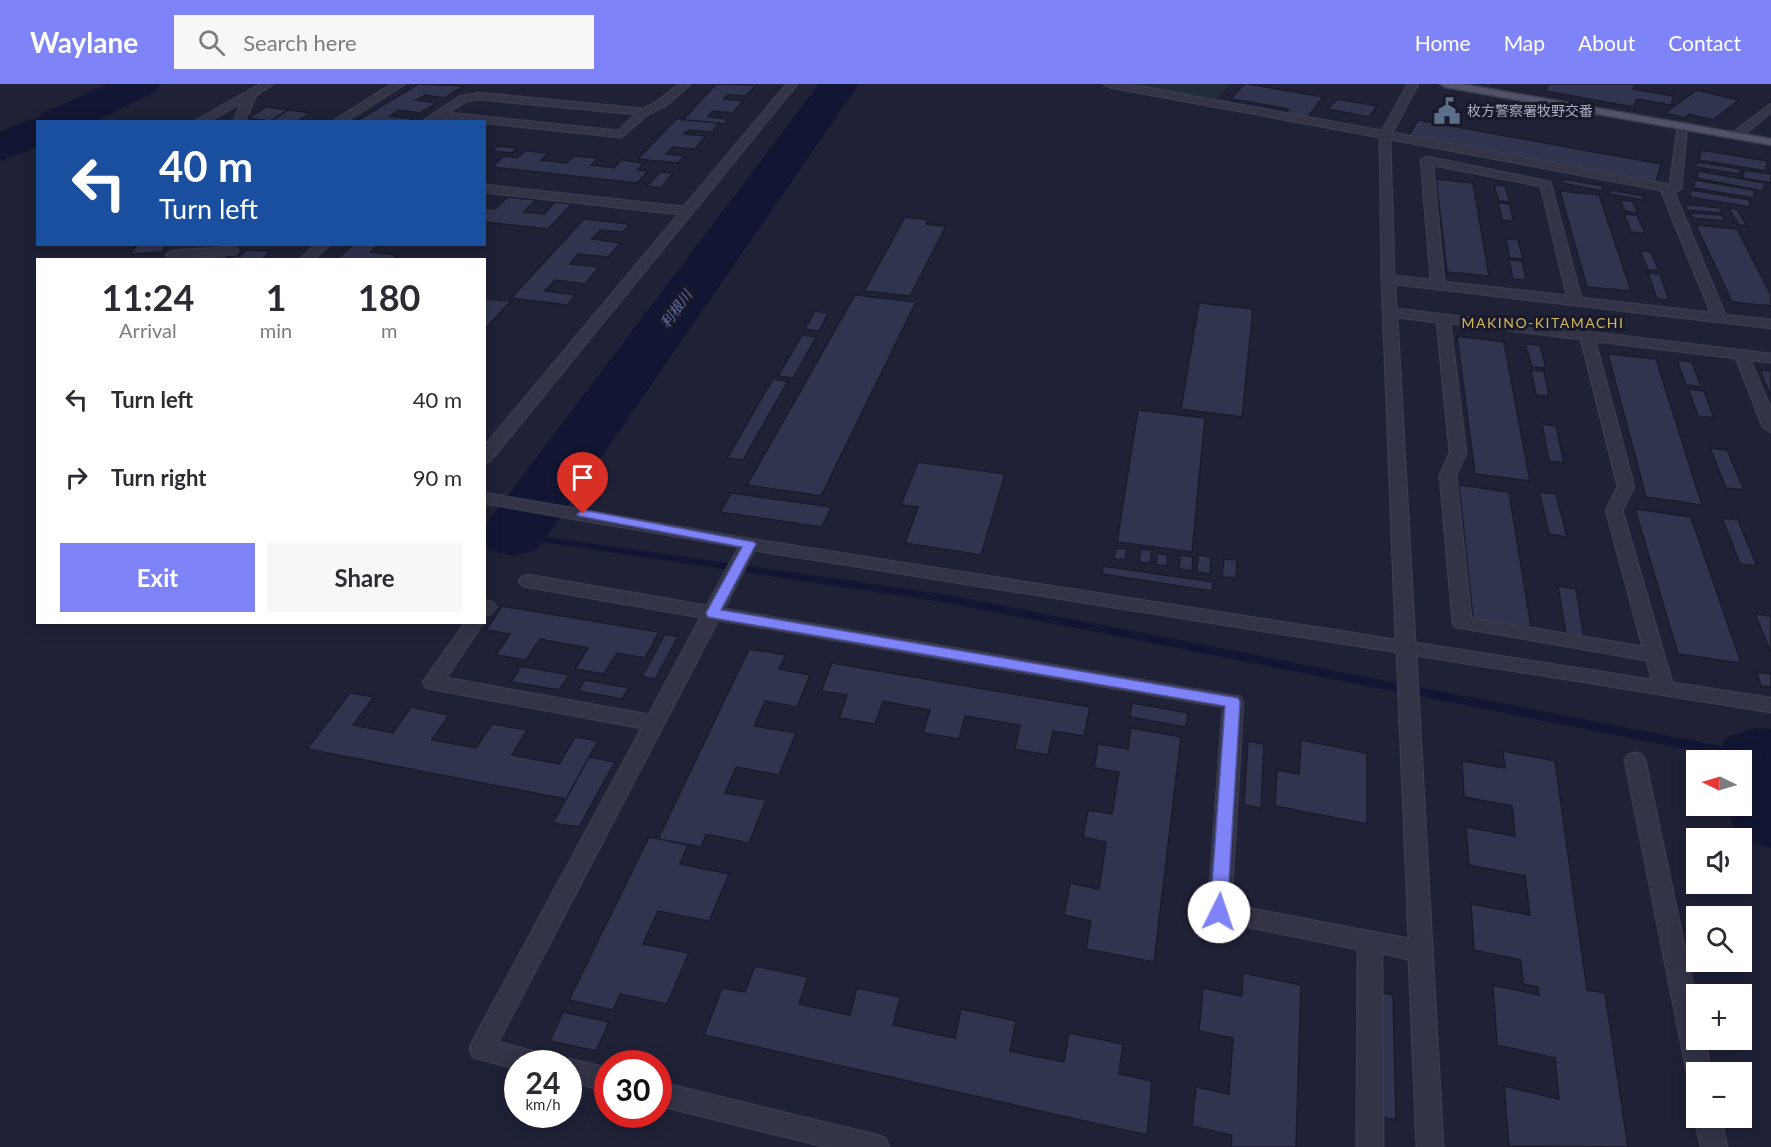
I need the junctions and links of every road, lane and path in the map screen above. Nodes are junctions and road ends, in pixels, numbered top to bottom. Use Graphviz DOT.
graph roads {
  1 [pos="268,84"];
  2 [pos="399,84"];
  3 [pos="685,84"];
  4 [pos="792,84"];
  5 [pos="1109,84"];
  6 [pos="1413,84"];
  7 [pos="1445,84"];
  8 [pos="252,92"];
  9 [pos="1771,107"];
  10 [pos="644,112"];
  11 [pos="438,115"];
  12 [pos="203,120"];
  13 [pos="239,120"];
  14 [pos="340,120"];
  15 [pos="430,120"];
  16 [pos="1683,126"];
  17 [pos="1737,135"];
  18 [pos="1385,136"];
  19 [pos="1771,142"];
  20 [pos="486,188"];
  21 [pos="1666,188"];
  22 [pos="688,211"];
  23 [pos="322,246"];
  24 [pos="232,251"];
  25 [pos="174,253"];
  26 [pos="307,258"];
  27 [pos="1388,279"];
  28 [pos="1438,285"];
  29 [pos="1575,301"];
  30 [pos="1390,312"];
  31 [pos="1720,318"];
  32 [pos="1443,319"];
  33 [pos="1771,324"];
  34 [pos="1587,336"];
  35 [pos="1741,354"];
  36 [pos="1771,358"];
  37 [pos="1771,427"];
  38 [pos="486,456"];
  39 [pos="490,498"];
  40 [pos="749,544"];
  41 [pos="528,581"];
  42 [pos="712,613"];
  43 [pos="475,624"];
  44 [pos="1405,648"];
  45 [pos="1655,655"];
  46 [pos="1664,688"];
  47 [pos="1771,705"];
  48 [pos="655,723"];
  49 [pos="1635,760"];
  50 [pos="1370,941"];
  51 [pos="1420,951"];
  52 [pos="504,1054"];
  53 [pos="1697,1062"];
  54 [pos="672,1096"];
  55 [pos="1710,1128"];
  56 [pos="876,1147"];
  57 [pos="1370,1147"];
  58 [pos="1430,1147"];
  59 [pos="1714,1147"];
  1 -- 8 [label="street"];
  2 -- 14 [label="street"];
  3 -- 10 [label="street"];
  4 -- 22 [label="street"];
  5 -- 18 [label="street"];
  6 -- 18 [label="street"];
  7 -- 16 [label="main road"];
  8 -- 12 [label="street"];
  8 -- 13 [label="street"];
  9 -- 17 [label="street"];
  10 -- 11 [label="street"];
  10 -- 11 [label="street"];
  11 -- 15 [label="street"];
  16 -- 17 [label="main road"];
  16 -- 21 [label="street"];
  17 -- 19 [label="main road"];
  18 -- 21 [label="street"];
  18 -- 27 [label="street"];
  20 -- 22 [label="street"];
  21 -- 31 [label="street"];
  22 -- 38 [label="street"];
  23 -- 26 [label="street"];
  24 -- 25 [label="street"];
  27 -- 28 [label="street"];
  27 -- 30 [label="street"];
  28 -- 29 [label="street"];
  28 -- 29 [label="street"];
  29 -- 31 [label="street"];
  30 -- 32 [label="street"];
  30 -- 44 [label="street"];
  31 -- 33 [label="street"];
  32 -- 34 [label="street"];
  32 -- 45 [label="street"];
  34 -- 35 [label="street"];
  34 -- 45 [label="street"];
  35 -- 36 [label="street"];
  35 -- 37 [label="street"];
  39 -- 40 [label="street"];
  40 -- 42 [label="street"];
  40 -- 44 [label="street"];
  41 -- 42 [label="street"];
  42 -- 48 [label="street"];
  42 -- 50 [label="street"];
  43 -- 48 [label="street"];
  44 -- 46 [label="street"];
  44 -- 51 [label="street"];
  45 -- 46 [label="street"];
  46 -- 47 [label="street"];
  48 -- 52 [label="street"];
  49 -- 53 [label="street"];
  50 -- 51 [label="street"];
  50 -- 57 [label="street"];
  51 -- 58 [label="street"];
  54 -- 56 [label="street"];
  55 -- 59 [label="street"];
}
